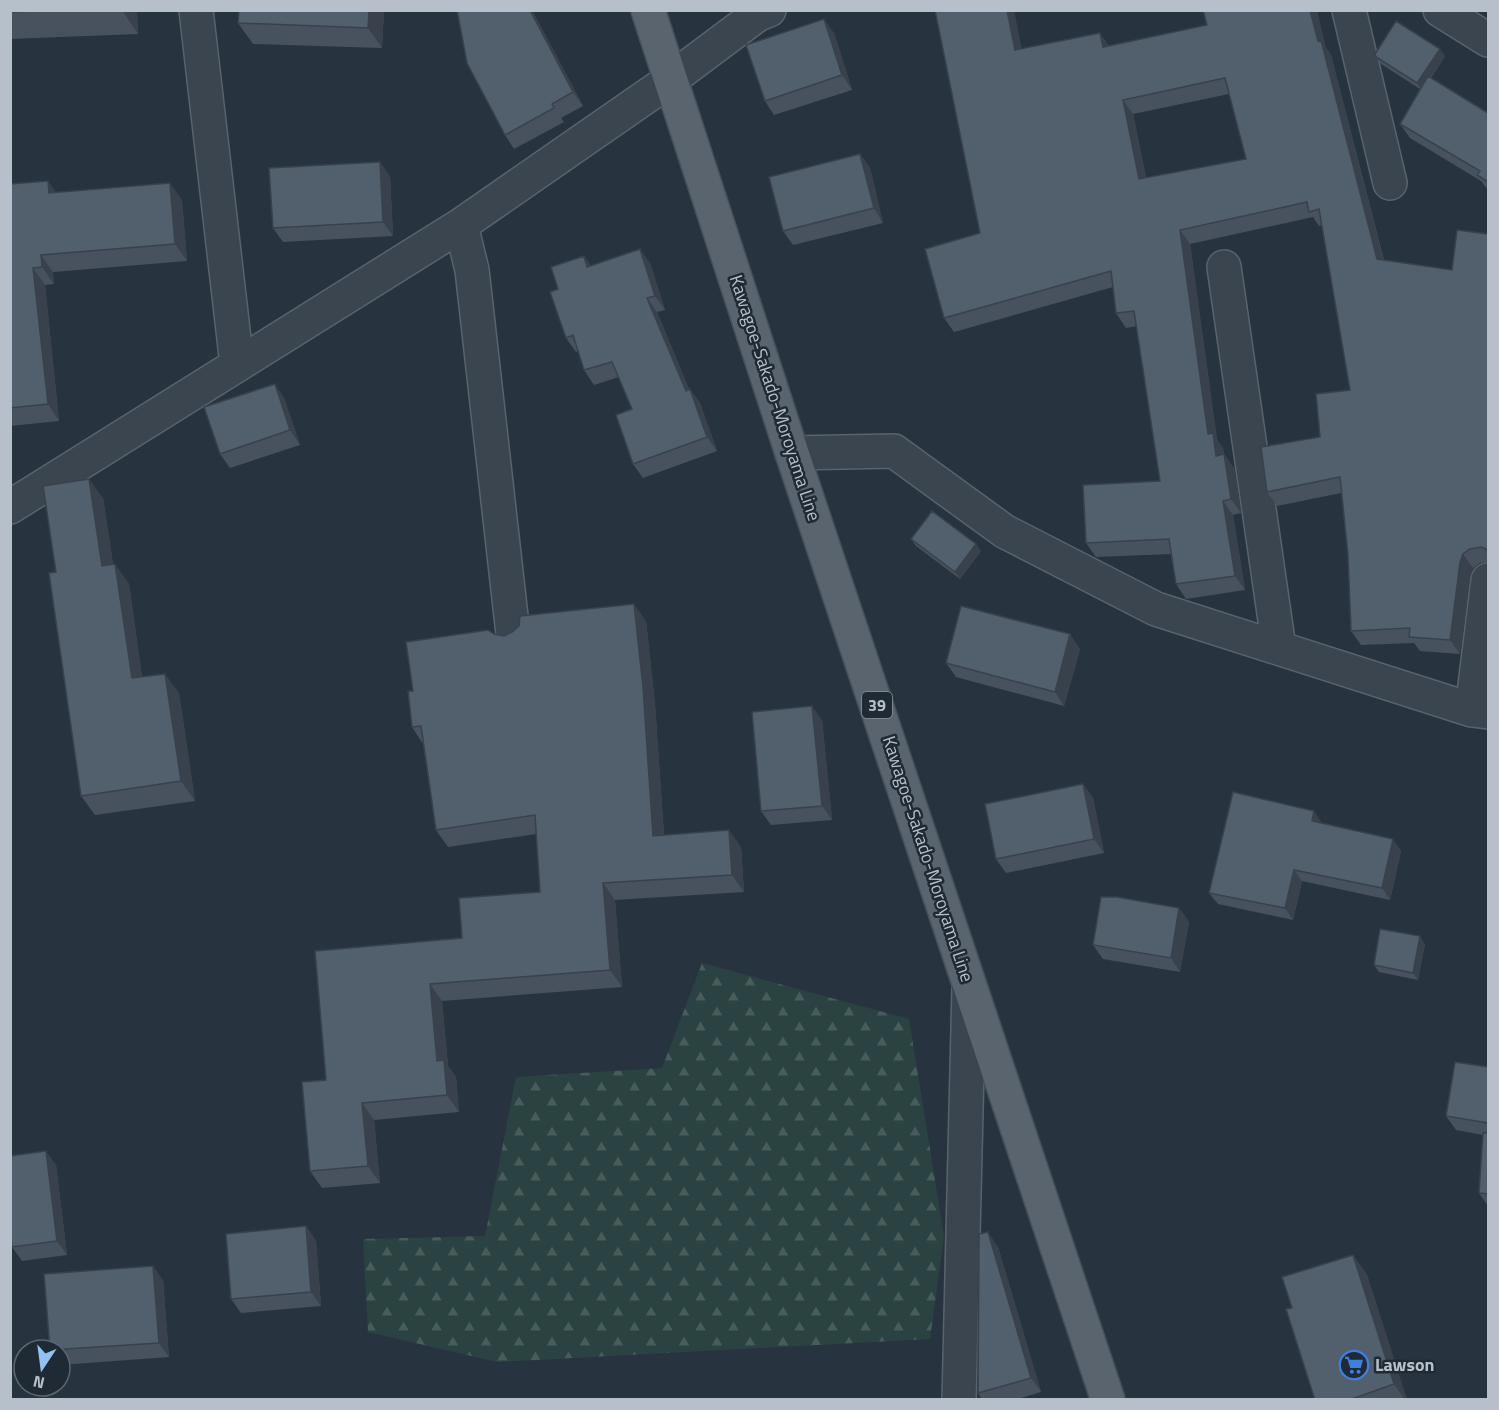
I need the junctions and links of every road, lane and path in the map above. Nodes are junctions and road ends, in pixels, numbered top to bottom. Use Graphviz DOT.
graph roads {
  1 [pos="196,10"];
  2 [pos="648,10"];
  3 [pos="769,10"];
  4 [pos="1350,10"];
  5 [pos="1440,10"];
  6 [pos="1488,40"];
  7 [pos="670,80"];
  8 [pos="1390,183"];
  9 [pos="461,225"];
  10 [pos="1224,267"];
  11 [pos="237,365"];
  12 [pos="792,453"];
  13 [pos="10,507"];
  14 [pos="1488,580"];
  15 [pos="513,634"];
  16 [pos="1279,648"];
  17 [pos="1480,711"];
  18 [pos="969,984"];
  19 [pos="959,1400"];
  20 [pos="1108,1400"];
  1 -- 11 [label="street"];
  2 -- 7 [label="main road, Kawagoe-Sakado-Moroyama Line / 39"];
  3 -- 7 [label="street"];
  4 -- 8 [label="street"];
  5 -- 6 [label="street"];
  7 -- 9 [label="street"];
  7 -- 12 [label="main road, Kawagoe-Sakado-Moroyama Line / 39"];
  9 -- 11 [label="street"];
  9 -- 15 [label="street"];
  10 -- 16 [label="street"];
  11 -- 13 [label="street"];
  12 -- 16 [label="street"];
  12 -- 18 [label="main road, Kawagoe-Sakado-Moroyama Line / 39"];
  14 -- 17 [label="street"];
  16 -- 17 [label="street"];
  18 -- 19 [label="street"];
  18 -- 20 [label="main road, Kawagoe-Sakado-Moroyama Line / 39"];
}
